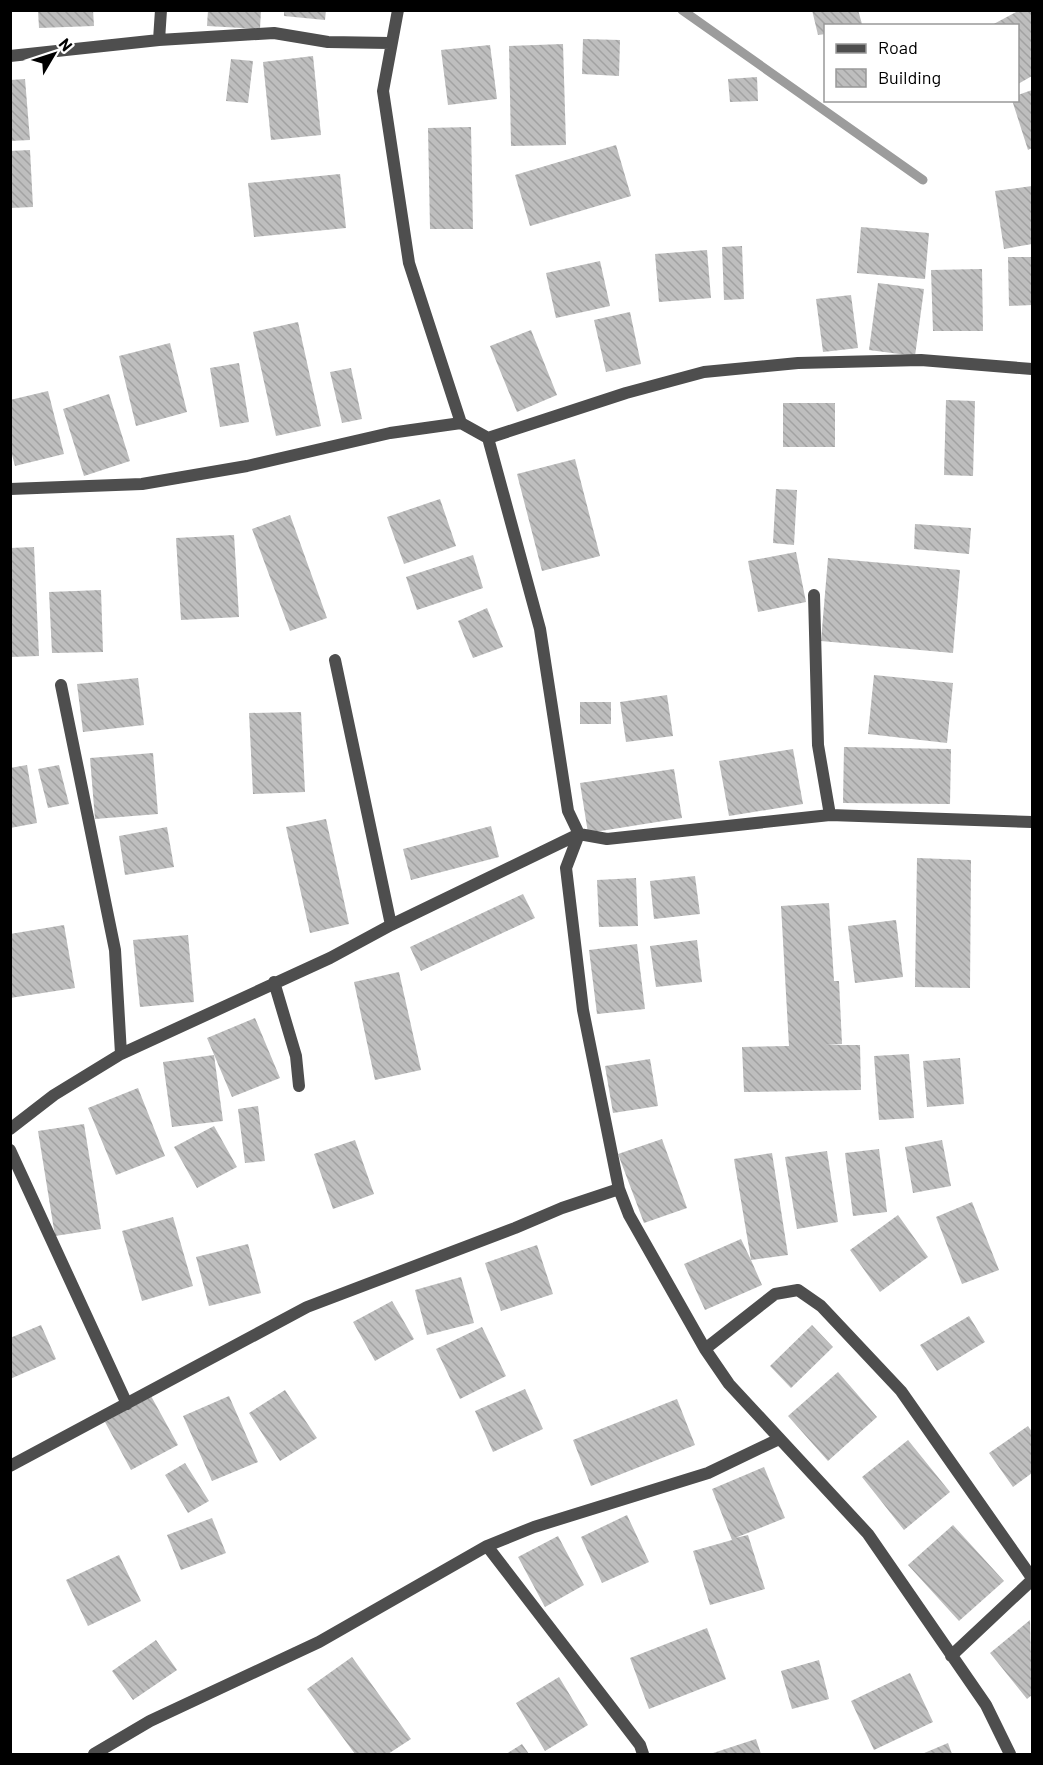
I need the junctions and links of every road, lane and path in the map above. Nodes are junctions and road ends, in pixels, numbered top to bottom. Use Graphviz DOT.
graph roads {
  1 [pos="161,10"];
  2 [pos="398,10"];
  3 [pos="159,40"];
  4 [pos="390,43"];
  5 [pos="10,56"];
  6 [pos="1032,369"];
  7 [pos="461,423"];
  8 [pos="488,438"];
  9 [pos="10,489"];
  10 [pos="814,595"];
  11 [pos="335,660"];
  12 [pos="61,686"];
  13 [pos="830,815"];
  14 [pos="1032,822"];
  15 [pos="579,834"];
  16 [pos="391,925"];
  17 [pos="274,982"];
  18 [pos="121,1054"];
  19 [pos="298,1086"];
  20 [pos="10,1129"];
  21 [pos="10,1150"];
  22 [pos="619,1189"];
  23 [pos="705,1349"];
  24 [pos="127,1404"];
  25 [pos="779,1439"];
  26 [pos="10,1466"];
  27 [pos="487,1546"];
  28 [pos="1032,1579"];
  29 [pos="951,1656"];
  30 [pos="94,1755"];
  31 [pos="643,1755"];
  32 [pos="1010,1755"];
  1 -- 3 [label="street"];
  2 -- 4 [label="street"];
  3 -- 4 [label="street"];
  3 -- 5 [label="street"];
  4 -- 7 [label="street"];
  6 -- 8 [label="street"];
  7 -- 8 [label="street"];
  7 -- 9 [label="street"];
  8 -- 15 [label="street"];
  10 -- 13 [label="street"];
  11 -- 16 [label="street"];
  12 -- 18 [label="street"];
  13 -- 14 [label="street"];
  13 -- 15 [label="street"];
  15 -- 16 [label="street"];
  15 -- 22 [label="street"];
  16 -- 17 [label="street"];
  17 -- 18 [label="street"];
  17 -- 19 [label="street"];
  18 -- 20 [label="street"];
  21 -- 24 [label="street"];
  22 -- 23 [label="street"];
  22 -- 24 [label="street"];
  23 -- 25 [label="street"];
  23 -- 28 [label="street"];
  24 -- 26 [label="street"];
  25 -- 27 [label="street"];
  25 -- 29 [label="street"];
  27 -- 30 [label="street"];
  27 -- 31 [label="street"];
  28 -- 29 [label="street"];
  29 -- 32 [label="street"];
}
